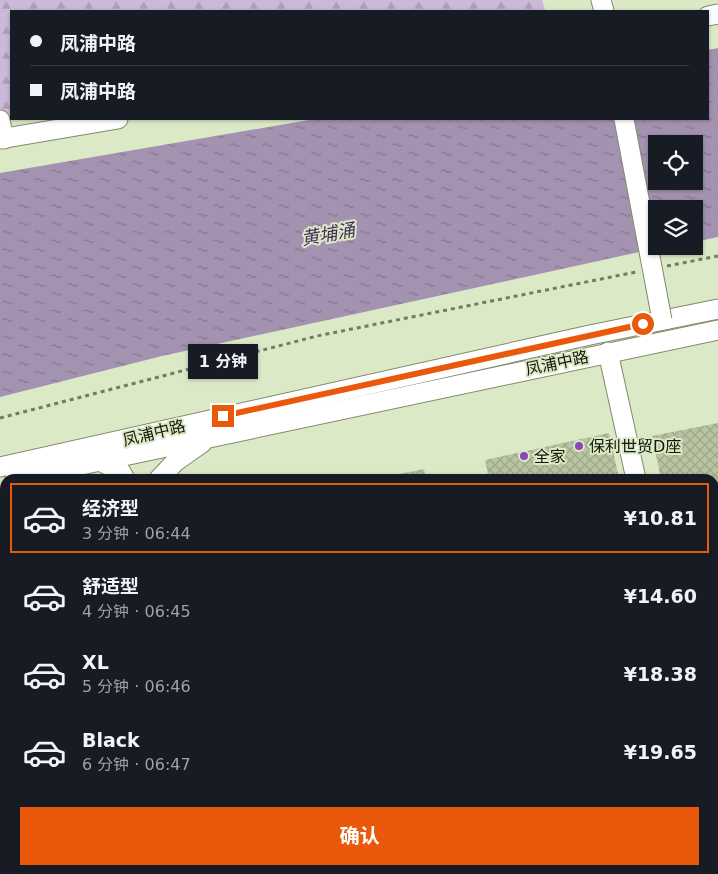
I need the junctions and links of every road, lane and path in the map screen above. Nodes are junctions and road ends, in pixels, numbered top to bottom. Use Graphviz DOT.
graph roads {
  1 [pos="0,120"];
  2 [pos="112,120"];
  3 [pos="624,120"];
  4 [pos="2,139"];
  5 [pos="718,256"];
  6 [pos="659,268"];
  7 [pos="640,272"];
  8 [pos="718,309"];
  9 [pos="662,320"];
  10 [pos="718,330"];
  11 [pos="608,352"];
  12 [pos="0,418"];
  13 [pos="135,438"];
  14 [pos="210,438"];
  15 [pos="64,454"];
  16 [pos="102,461"];
  17 [pos="0,466"];
  18 [pos="38,474"];
  19 [pos="96,474"];
  20 [pos="122,474"];
  21 [pos="163,474"];
  22 [pos="635,474"];
  1 -- 4 [label="street"];
  2 -- 4 [label="street"];
  3 -- 9 [label="street, bridge"];
  5 -- 6 [label="path"];
  7 -- 12 [label="path"];
  8 -- 9 [label="street, 凤浦中路"];
  9 -- 13 [label="street, 凤浦中路"];
  10 -- 11 [label="street, 凤浦中路"];
  11 -- 14 [label="street, 凤浦中路"];
  11 -- 22 [label="street"];
  13 -- 15 [label="street, 凤浦中路"];
  13 -- 16 [label="street"];
  14 -- 16 [label="street, 凤浦中路"];
  14 -- 21 [label="street"];
  15 -- 16 [label="street"];
  15 -- 17 [label="street, 凤浦中路"];
  16 -- 18 [label="street, 凤浦中路"];
  16 -- 19 [label="street"];
  16 -- 20 [label="street"];
}
